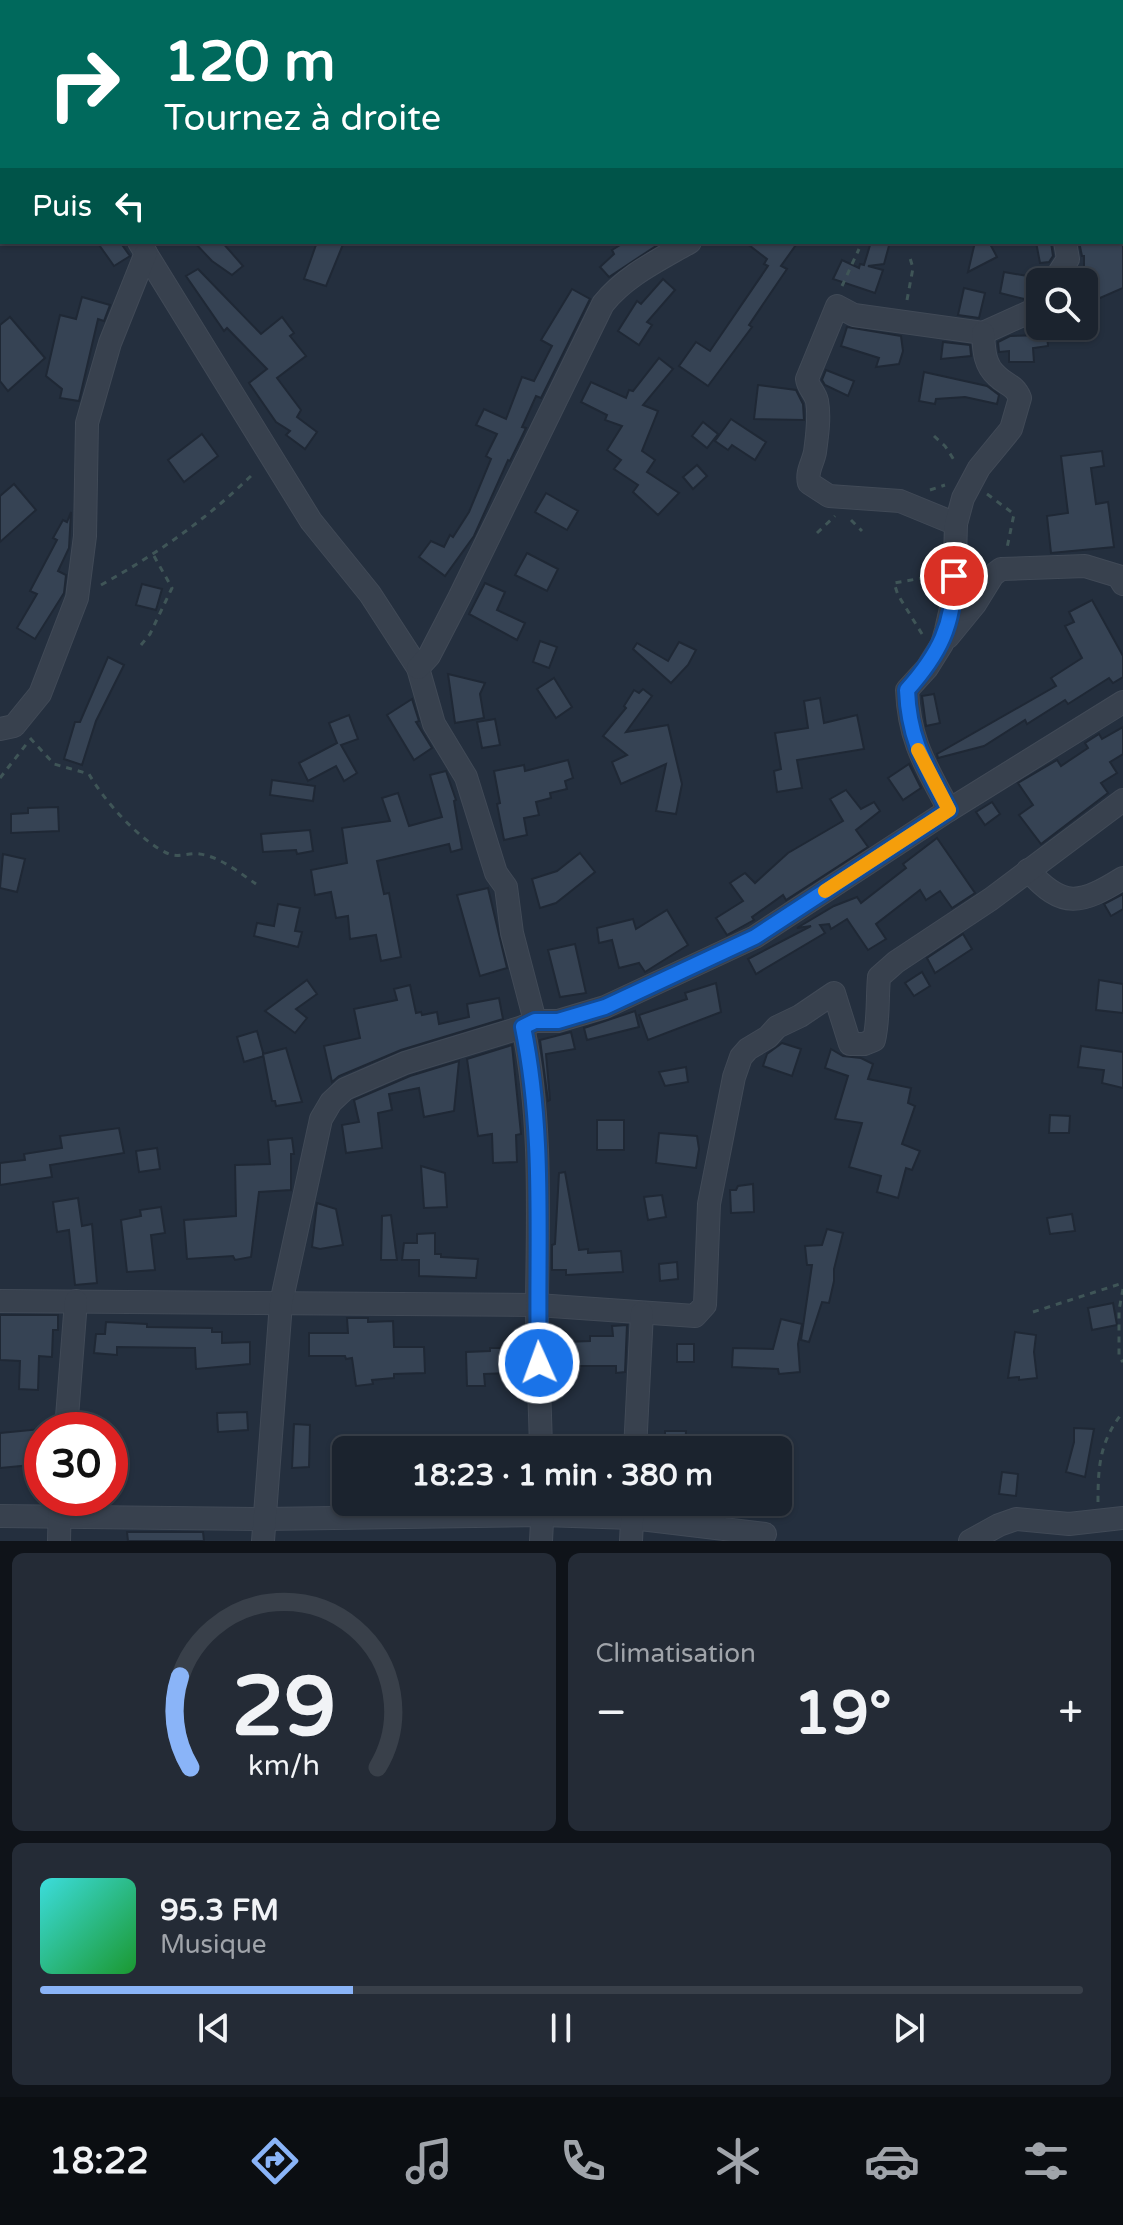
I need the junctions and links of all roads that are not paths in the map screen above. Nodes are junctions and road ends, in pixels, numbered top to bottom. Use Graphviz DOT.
graph roads {
  1 [pos="687,244"];
  2 [pos="1065,244"];
  3 [pos="142,247"];
  4 [pos="1062,268"];
  5 [pos="1026,314"];
  6 [pos="983,333"];
  7 [pos="956,524"];
  8 [pos="1123,584"];
  9 [pos="933,640"];
  10 [pos="418,668"];
  11 [pos="1123,702"];
  12 [pos="15,731"];
  13 [pos="1123,800"];
  14 [pos="949,810"];
  15 [pos="1028,870"];
  16 [pos="1123,878"];
  17 [pos="529,1024"];
  18 [pos="0,1301"];
  19 [pos="76,1301"];
  20 [pos="281,1303"];
  21 [pos="537,1305"];
  22 [pos="642,1313"];
  23 [pos="67,1412"];
  24 [pos="541,1436"];
  25 [pos="636,1436"];
  26 [pos="24,1513"];
  27 [pos="128,1515"];
  28 [pos="0,1516"];
  29 [pos="60,1516"];
  30 [pos="450,1516"];
  31 [pos="543,1516"];
  32 [pos="632,1516"];
  33 [pos="665,1516"];
  34 [pos="1123,1518"];
  35 [pos="263,1530"];
  36 [pos="1064,1532"];
  37 [pos="765,1534"];
  38 [pos="59,1541"];
  39 [pos="541,1541"];
  40 [pos="631,1541"];
  41 [pos="970,1541"];
  1 -- 10 [label="street"];
  2 -- 4 [label="street"];
  3 -- 10 [label="street"];
  3 -- 12 [label="street"];
  5 -- 6 [label="street"];
  6 -- 7 [label="street"];
  6 -- 7 [label="street"];
  7 -- 9 [label="street"];
  8 -- 9 [label="street"];
  9 -- 14 [label="street"];
  10 -- 17 [label="street"];
  11 -- 14 [label="street"];
  13 -- 15 [label="street"];
  14 -- 17 [label="street"];
  15 -- 16 [label="street"];
  15 -- 22 [label="street"];
  17 -- 20 [label="street"];
  17 -- 21 [label="street"];
  18 -- 19 [label="street"];
  19 -- 20 [label="street"];
  19 -- 23 [label="street"];
  20 -- 21 [label="street"];
  20 -- 35 [label="street"];
  21 -- 22 [label="street"];
  21 -- 24 [label="street"];
  22 -- 25 [label="street"];
  26 -- 28 [label="street"];
  27 -- 35 [label="street"];
  29 -- 38 [label="street"];
  30 -- 35 [label="street"];
  31 -- 39 [label="street"];
  32 -- 40 [label="street"];
  33 -- 37 [label="street"];
  34 -- 36 [label="street"];
  36 -- 41 [label="street"];
}
